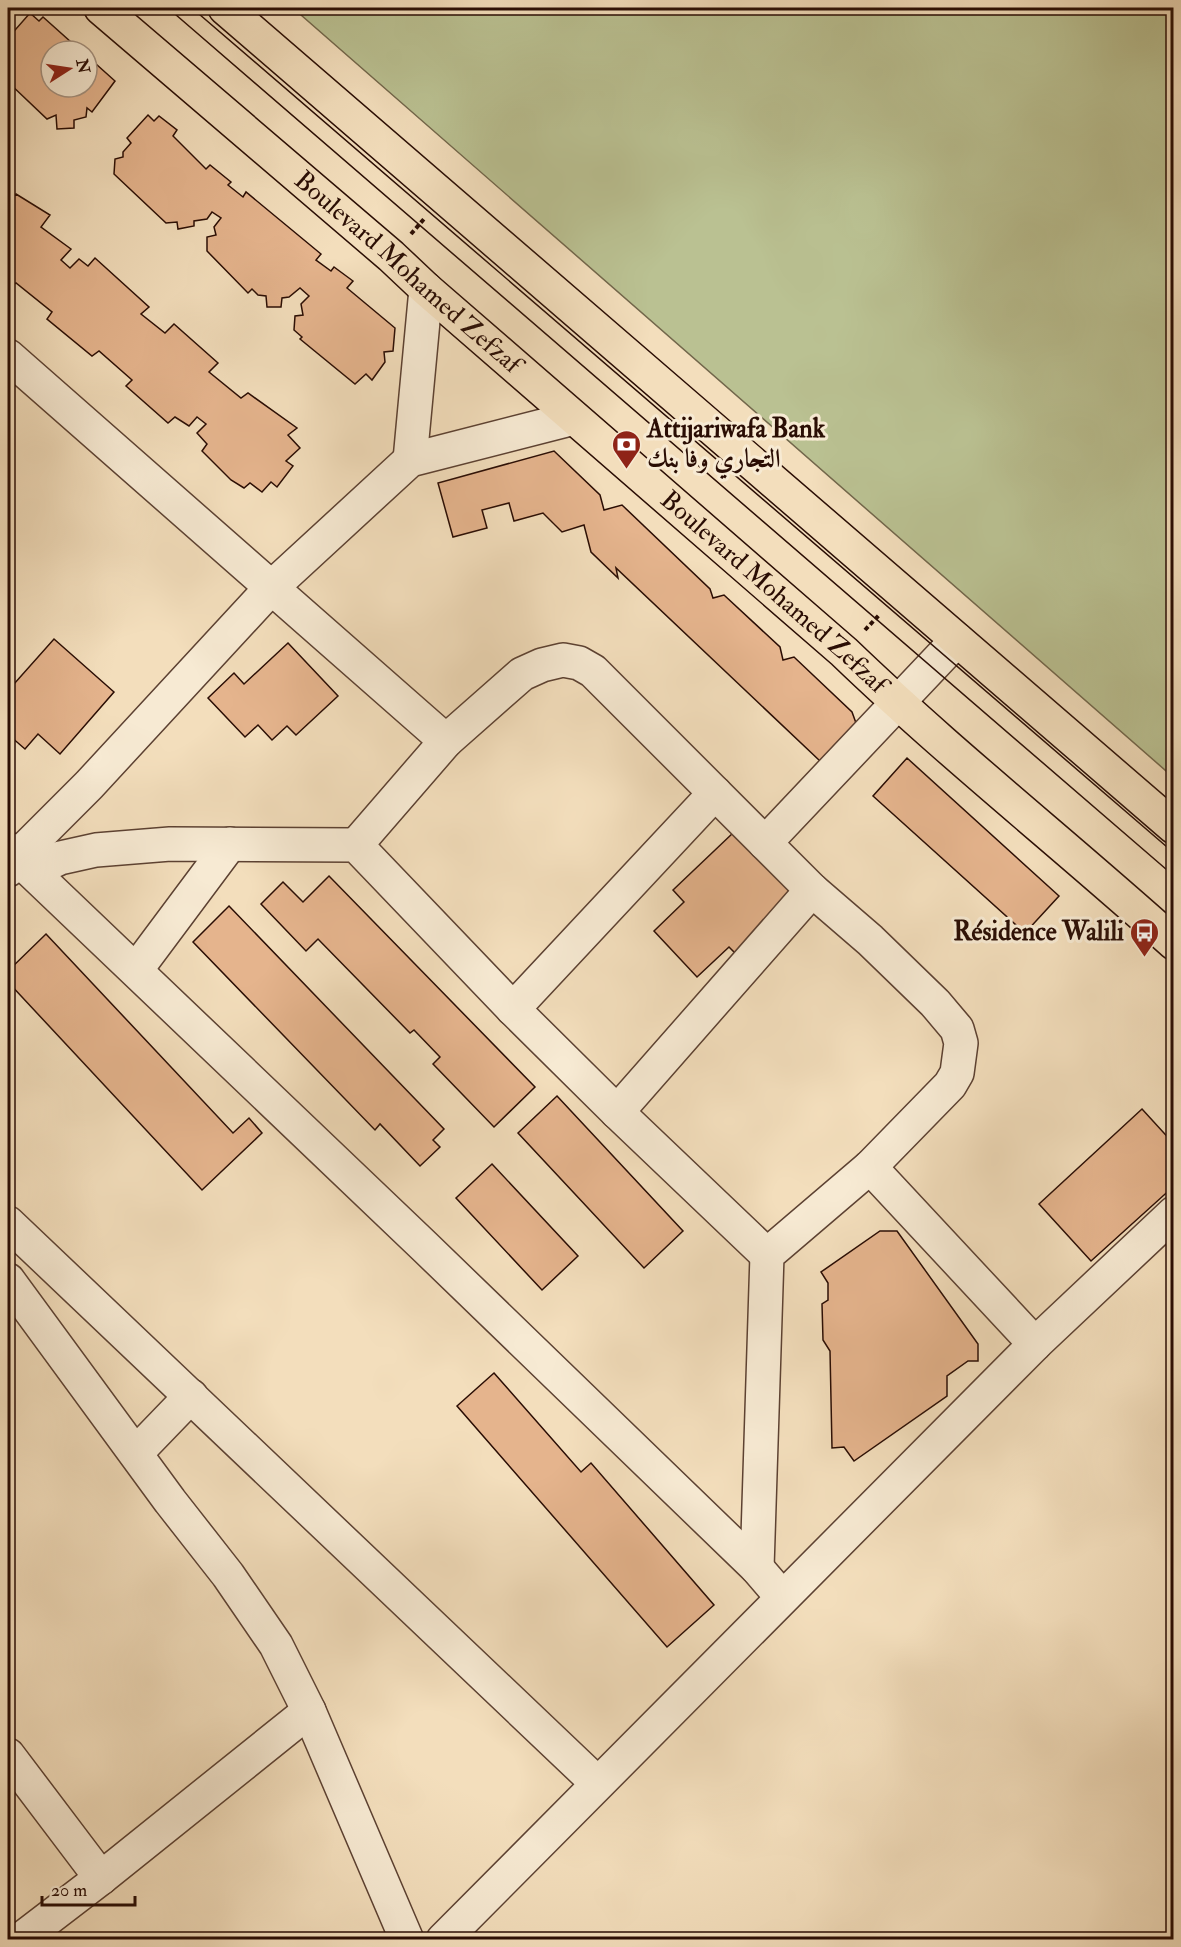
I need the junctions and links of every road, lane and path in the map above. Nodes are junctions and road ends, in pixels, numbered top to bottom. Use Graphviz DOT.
graph roads {
  1 [pos="101,8"];
  2 [pos="225,8"];
  3 [pos="445,196"];
  4 [pos="391,256"];
  5 [pos="426,289"];
  6 [pos="8,356"];
  7 [pos="574,418"];
  8 [pos="410,459"];
  9 [pos="271,588"];
  10 [pos="901,592"];
  11 [pos="957,640"];
  12 [pos="844,652"];
  13 [pos="897,704"];
  14 [pos="446,741"];
  15 [pos="715,793"];
  16 [pos="1173,827"];
  17 [pos="765,843"];
  18 [pos="230,844"];
  19 [pos="356,845"];
  20 [pos="16,862"];
  21 [pos="812,890"];
  22 [pos="1173,943"];
  23 [pos="136,970"];
  24 [pos="513,1009"];
  25 [pos="616,1112"];
  26 [pos="870,1167"];
  27 [pos="1173,1213"];
  28 [pos="8,1223"];
  29 [pos="767,1255"];
  30 [pos="8,1280"];
  31 [pos="1035,1344"];
  32 [pos="191,1396"];
  33 [pos="136,1453"];
  34 [pos="757,1568"];
  35 [pos="782,1596"];
  36 [pos="309,1711"];
  37 [pos="8,1755"];
  38 [pos="597,1783"];
  39 [pos="101,1878"];
  40 [pos="21,1940"];
  41 [pos="407,1940"];
  42 [pos="443,1940"];
  1 -- 4 [label="main road, Boulevard Mohamed Zefzaf"];
  2 -- 3 [label="main road"];
  3 -- 4 [label="path"];
  3 -- 10 [label="main road"];
  4 -- 5 [label="main road, Boulevard Mohamed Zefzaf"];
  5 -- 7 [label="main road, Boulevard Mohamed Zefzaf"];
  5 -- 8 [label="street"];
  6 -- 9 [label="street"];
  7 -- 8 [label="street"];
  7 -- 12 [label="main road, Boulevard Mohamed Zefzaf"];
  8 -- 9 [label="street"];
  9 -- 14 [label="street"];
  9 -- 20 [label="street"];
  10 -- 11 [label="main road"];
  10 -- 12 [label="path"];
  11 -- 13 [label="street"];
  11 -- 16 [label="main road"];
  12 -- 13 [label="main road, Boulevard Mohamed Zefzaf"];
  13 -- 17 [label="street"];
  13 -- 22 [label="main road, Boulevard Mohamed Zefzaf"];
  14 -- 15 [label="street"];
  14 -- 19 [label="street"];
  15 -- 17 [label="street"];
  15 -- 24 [label="street"];
  17 -- 21 [label="street"];
  18 -- 19 [label="street"];
  18 -- 20 [label="street"];
  18 -- 23 [label="street"];
  19 -- 24 [label="street"];
  20 -- 23 [label="street"];
  21 -- 25 [label="street"];
  21 -- 26 [label="street"];
  23 -- 34 [label="street"];
  24 -- 25 [label="street"];
  25 -- 29 [label="street"];
  26 -- 29 [label="street"];
  26 -- 31 [label="street"];
  27 -- 31 [label="street"];
  28 -- 32 [label="street"];
  29 -- 34 [label="street"];
  30 -- 33 [label="street"];
  31 -- 35 [label="street"];
  32 -- 33 [label="street"];
  32 -- 38 [label="street"];
  33 -- 36 [label="street"];
  34 -- 35 [label="street"];
  35 -- 38 [label="street"];
  36 -- 39 [label="street"];
  36 -- 41 [label="street"];
  37 -- 39 [label="street"];
  38 -- 42 [label="street"];
  39 -- 40 [label="street"];
}
